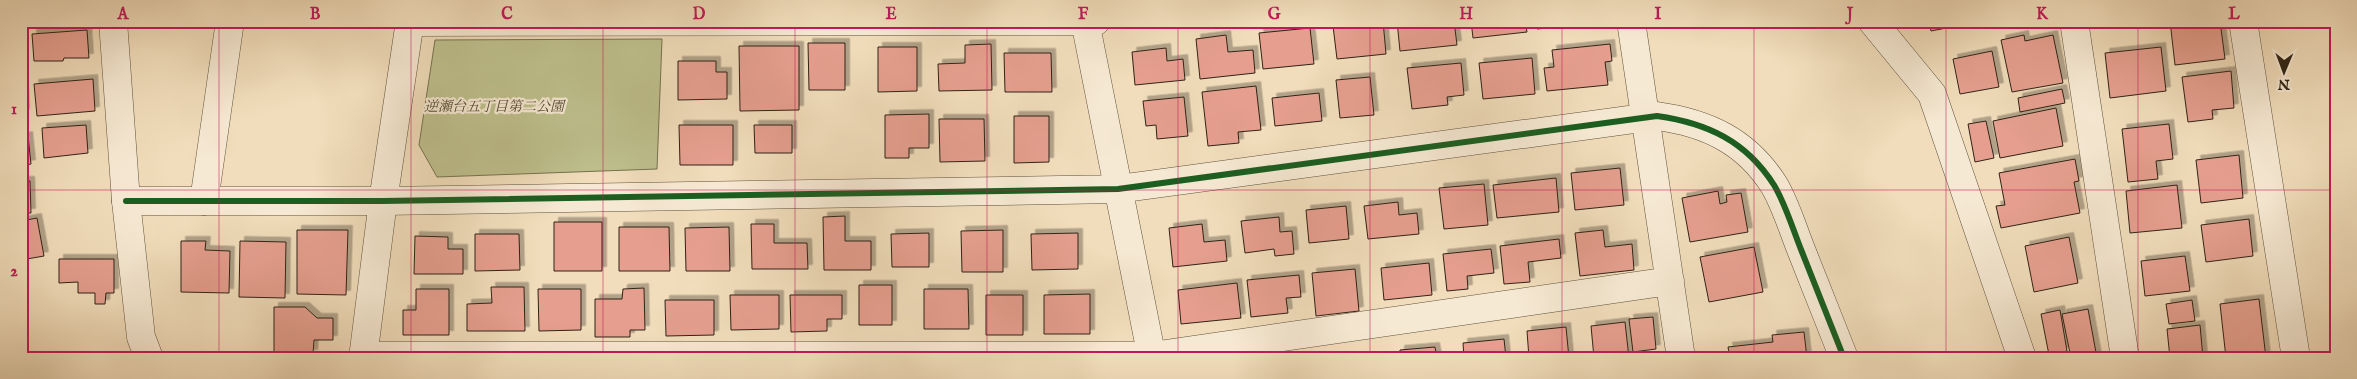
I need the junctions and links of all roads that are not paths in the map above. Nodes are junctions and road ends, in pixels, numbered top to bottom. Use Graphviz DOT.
graph roads {
  1 [pos="113,21"];
  2 [pos="230,21"];
  3 [pos="1631,21"];
  4 [pos="1872,21"];
  5 [pos="2074,21"];
  6 [pos="2244,21"];
  7 [pos="410,22"];
  8 [pos="1089,22"];
  9 [pos="1644,117"];
  10 [pos="1118,189"];
  11 [pos="126,201"];
  12 [pos="204,201"];
  13 [pos="383,201"];
  14 [pos="1670,281"];
  15 [pos="363,357"];
  16 [pos="1152,357"];
  17 [pos="149,358"];
  18 [pos="1682,358"];
  19 [pos="1844,358"];
  20 [pos="2022,358"];
  21 [pos="2125,358"];
  22 [pos="2296,358"];
  1 -- 11 [label="street"];
  2 -- 12 [label="street"];
  3 -- 9 [label="street"];
  4 -- 20 [label="street"];
  5 -- 21 [label="street"];
  6 -- 22 [label="street"];
  7 -- 8 [label="street"];
  7 -- 13 [label="street"];
  8 -- 10 [label="street"];
  9 -- 10 [label="street"];
  9 -- 14 [label="street"];
  9 -- 19 [label="street"];
  10 -- 13 [label="street"];
  10 -- 16 [label="street"];
  11 -- 12 [label="street"];
  11 -- 17 [label="street"];
  12 -- 13 [label="street"];
  13 -- 15 [label="street"];
  14 -- 16 [label="street"];
  14 -- 18 [label="street"];
  15 -- 16 [label="street"];
}
